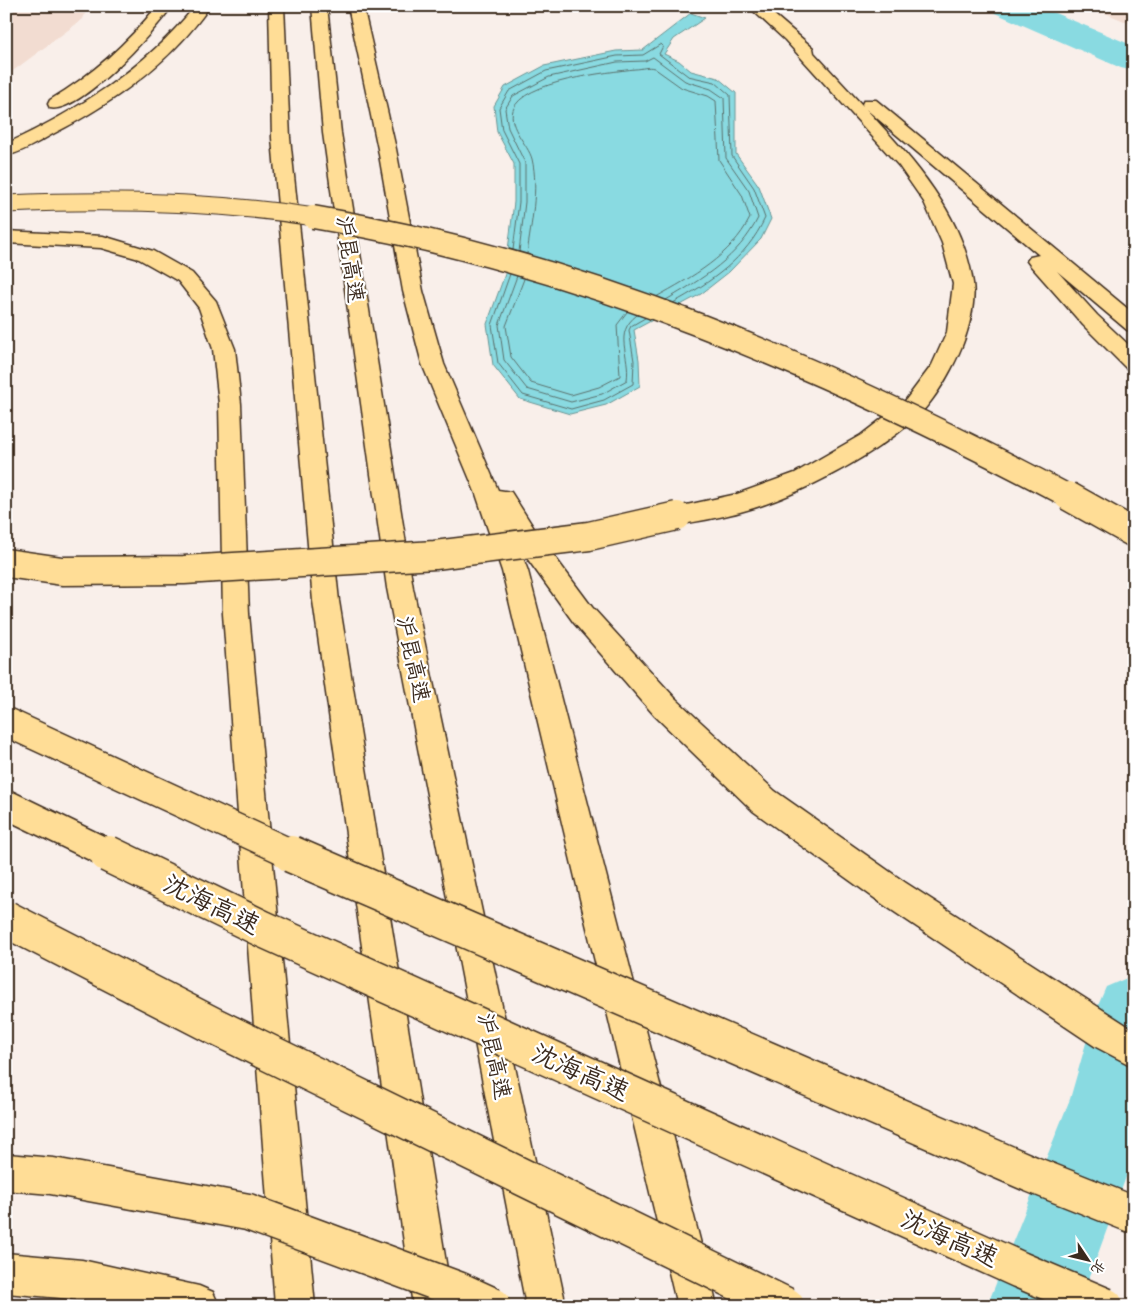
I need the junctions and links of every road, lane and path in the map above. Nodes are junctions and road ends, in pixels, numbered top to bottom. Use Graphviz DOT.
graph roads {
  1 [pos="165,6"];
  2 [pos="203,6"];
  3 [pos="276,6"];
  4 [pos="320,6"];
  5 [pos="355,6"];
  6 [pos="755,6"];
  7 [pos="792,39"];
  8 [pos="43,112"];
  9 [pos="7,151"];
  10 [pos="976,194"];
  11 [pos="6,204"];
  12 [pos="6,237"];
  13 [pos="1134,324"];
  14 [pos="1134,363"];
  15 [pos="462,432"];
  16 [pos="1134,533"];
  17 [pos="6,563"];
  18 [pos="6,722"];
  19 [pos="6,804"];
  20 [pos="6,919"];
  21 [pos="1134,1050"];
  22 [pos="6,1172"];
  23 [pos="1134,1215"];
  24 [pos="6,1273"];
  25 [pos="199,1306"];
  26 [pos="295,1306"];
  27 [pos="433,1306"];
  28 [pos="493,1306"];
  29 [pos="546,1306"];
  30 [pos="697,1306"];
  31 [pos="786,1306"];
  32 [pos="1105,1306"];
  1 -- 8 [label="highway"];
  2 -- 9 [label="highway"];
  3 -- 27 [label="highway"];
  4 -- 29 [label="highway, 沪昆高速"];
  5 -- 15 [label="highway"];
  6 -- 7 [label="highway"];
  7 -- 10 [label="highway"];
  7 -- 17 [label="highway, bridge"];
  10 -- 13 [label="highway"];
  10 -- 14 [label="highway"];
  11 -- 16 [label="highway, bridge"];
  12 -- 26 [label="highway"];
  15 -- 21 [label="highway"];
  15 -- 30 [label="highway"];
  18 -- 23 [label="highway, bridge"];
  19 -- 32 [label="highway, 沈海高速, bridge"];
  20 -- 31 [label="highway, bridge"];
  22 -- 28 [label="highway, bridge"];
  24 -- 25 [label="highway"];
}
